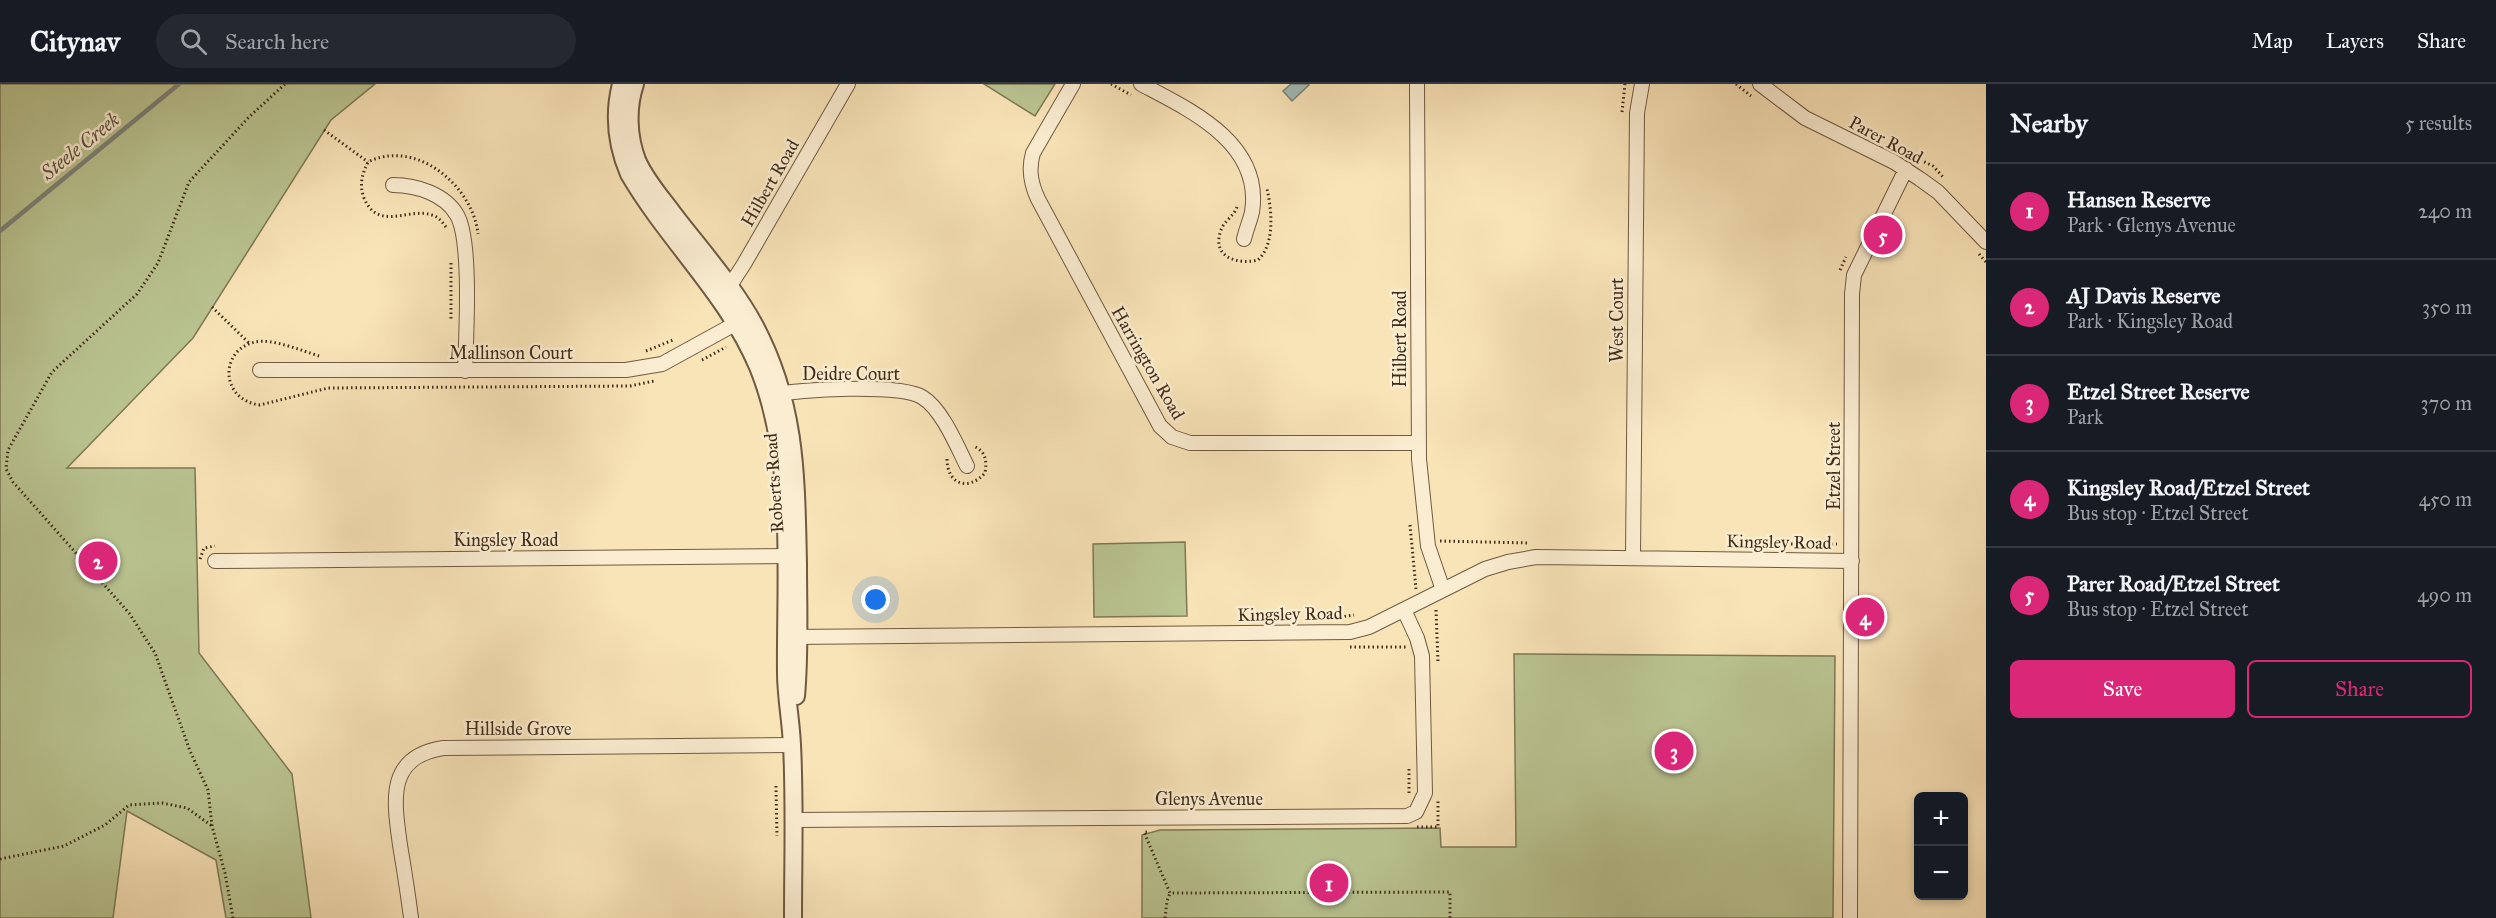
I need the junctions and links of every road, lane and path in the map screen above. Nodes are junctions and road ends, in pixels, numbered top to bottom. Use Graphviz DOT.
graph roads {
  1 [pos="285,84"];
  2 [pos="621,84"];
  3 [pos="635,84"];
  4 [pos="848,84"];
  5 [pos="1073,84"];
  6 [pos="1111,84"];
  7 [pos="1141,84"];
  8 [pos="1417,84"];
  9 [pos="1642,84"];
  10 [pos="1760,84"];
  11 [pos="1140,99"];
  12 [pos="324,130"];
  13 [pos="368,162"];
  14 [pos="1906,169"];
  15 [pos="393,185"];
  16 [pos="1266,185"];
  17 [pos="1239,201"];
  18 [pos="448,234"];
  19 [pos="1244,239"];
  20 [pos="479,240"];
  21 [pos="1982,248"];
  22 [pos="450,252"];
  23 [pos="1986,262"];
  24 [pos="722,290"];
  25 [pos="212,307"];
  26 [pos="742,321"];
  27 [pos="451,322"];
  28 [pos="716,334"];
  29 [pos="250,344"];
  30 [pos="735,349"];
  31 [pos="260,370"];
  32 [pos="465,371"];
  33 [pos="775,394"];
  34 [pos="966,441"];
  35 [pos="1419,443"];
  36 [pos="947,458"];
  37 [pos="967,466"];
  38 [pos="1410,520"];
  39 [pos="1838,545"];
  40 [pos="791,556"];
  41 [pos="1633,557"];
  42 [pos="215,561"];
  43 [pos="1837,561"];
  44 [pos="1852,561"];
  45 [pos="1443,590"];
  46 [pos="1406,594"];
  47 [pos="1418,595"];
  48 [pos="1404,610"];
  49 [pos="1362,614"];
  50 [pos="1336,618"];
  51 [pos="792,637"];
  52 [pos="1408,646"];
  53 [pos="1408,658"];
  54 [pos="792,745"];
  55 [pos="1409,761"];
  56 [pos="776,782"];
  57 [pos="1409,795"];
  58 [pos="793,820"];
  59 [pos="212,826"];
  60 [pos="777,838"];
  61 [pos="0,859"];
  62 [pos="1170,893"];
  63 [pos="233,918"];
  64 [pos="411,918"];
  65 [pos="794,918"];
  66 [pos="1165,918"];
  67 [pos="1850,918"];
  1 -- 59 [label="path"];
  2 -- 24 [label="street, Roberts Road"];
  3 -- 24 [label="street, Roberts Road"];
  4 -- 24 [label="street, Hilbert Road"];
  5 -- 35 [label="street, Harrington Road"];
  6 -- 11 [label="path"];
  7 -- 19 [label="street"];
  8 -- 35 [label="street, Hilbert Road"];
  9 -- 41 [label="street, West Court"];
  10 -- 14 [label="street, Parer Road"];
  12 -- 13 [label="path"];
  13 -- 18 [label="path"];
  13 -- 20 [label="path"];
  14 -- 21 [label="street, Parer Road"];
  14 -- 44 [label="street, Etzel Street"];
  15 -- 32 [label="street"];
  16 -- 17 [label="path"];
  21 -- 23 [label="path"];
  22 -- 27 [label="path"];
  24 -- 26 [label="street, Roberts Road"];
  25 -- 29 [label="path"];
  26 -- 28 [label="street, Mallinson Court"];
  26 -- 33 [label="street, Roberts Road"];
  28 -- 30 [label="path"];
  28 -- 32 [label="street, Mallinson Court"];
  31 -- 32 [label="street, Mallinson Court"];
  33 -- 37 [label="street, Deidre Court"];
  33 -- 40 [label="street, Roberts Road"];
  34 -- 36 [label="path"];
  35 -- 45 [label="street, Hilbert Road"];
  38 -- 47 [label="path"];
  39 -- 43 [label="path"];
  40 -- 42 [label="street, Kingsley Road"];
  40 -- 51 [label="street, Roberts Road"];
  41 -- 43 [label="street, Kingsley Road"];
  41 -- 45 [label="street, Kingsley Road"];
  43 -- 44 [label="street, Kingsley Road"];
  44 -- 67 [label="street, Etzel Street"];
  45 -- 47 [label="street, Kingsley Road"];
  46 -- 47 [label="path"];
  47 -- 48 [label="street, Kingsley Road"];
  48 -- 51 [label="street, Kingsley Road"];
  48 -- 58 [label="street, Glenys Avenue"];
  49 -- 50 [label="path"];
  51 -- 54 [label="street, Roberts Road"];
  52 -- 53 [label="path"];
  54 -- 58 [label="street, Roberts Road"];
  54 -- 64 [label="street, Hillside Grove"];
  55 -- 57 [label="path"];
  56 -- 60 [label="path"];
  58 -- 65 [label="street, Roberts Road"];
  59 -- 61 [label="path"];
  59 -- 63 [label="path"];
  62 -- 66 [label="path"];
}
